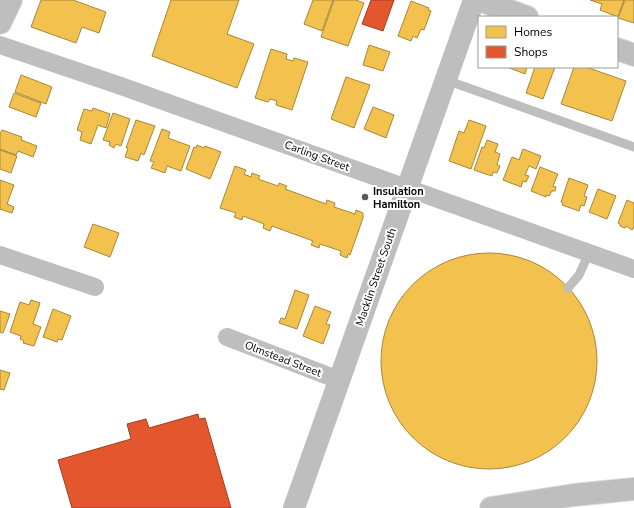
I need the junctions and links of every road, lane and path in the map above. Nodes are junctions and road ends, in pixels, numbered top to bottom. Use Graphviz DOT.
graph roads {
  1 [pos="1,0"];
  2 [pos="11,0"];
  3 [pos="474,0"];
  4 [pos="479,0"];
  5 [pos="0,4"];
  6 [pos="524,16"];
  7 [pos="0,23"];
  8 [pos="0,45"];
  9 [pos="618,49"];
  10 [pos="634,55"];
  11 [pos="446,80"];
  12 [pos="634,146"];
  13 [pos="407,188"];
  14 [pos="589,253"];
  15 [pos="0,255"];
  16 [pos="634,269"];
  17 [pos="95,287"];
  18 [pos="568,288"];
  19 [pos="227,337"];
  20 [pos="339,380"];
  21 [pos="634,489"];
  22 [pos="294,508"];
  23 [pos="491,508"];
  1 -- 5 [label="street"];
  2 -- 7 [label="street"];
  3 -- 11 [label="street, Macklin Street South"];
  4 -- 6 [label="street"];
  8 -- 13 [label="street, Carling Street"];
  9 -- 10 [label="street"];
  11 -- 12 [label="lane"];
  11 -- 13 [label="street, Macklin Street South"];
  13 -- 14 [label="street, Carling Street"];
  13 -- 20 [label="street, Macklin Street South"];
  14 -- 16 [label="street, Carling Street"];
  14 -- 18 [label="lane"];
  15 -- 17 [label="street"];
  19 -- 20 [label="street, Olmstead Street"];
  20 -- 22 [label="street, Macklin Street South"];
  21 -- 23 [label="street"];
}
